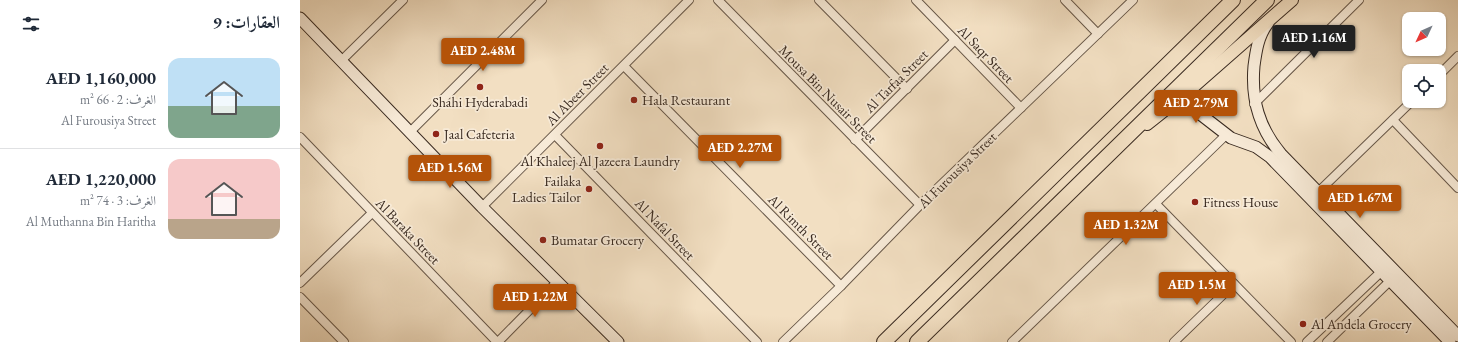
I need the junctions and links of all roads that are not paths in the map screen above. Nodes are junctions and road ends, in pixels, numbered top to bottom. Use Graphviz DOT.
graph roads {
  1 [pos="403,0"];
  2 [pos="542,0"];
  3 [pos="689,0"];
  4 [pos="718,0"];
  5 [pos="819,0"];
  6 [pos="916,0"];
  7 [pos="1064,0"];
  8 [pos="1133,0"];
  9 [pos="1233,0"];
  10 [pos="1267,0"];
  11 [pos="1292,0"];
  12 [pos="1359,0"];
  13 [pos="1276,14"];
  14 [pos="300,18"];
  15 [pos="1098,34"];
  16 [pos="955,40"];
  17 [pos="1458,56"];
  18 [pos="342,60"];
  19 [pos="624,66"];
  20 [pos="1446,68"];
  21 [pos="907,89"];
  22 [pos="1254,104"];
  23 [pos="1021,108"];
  24 [pos="1405,108"];
  25 [pos="1167,109"];
  26 [pos="1393,120"];
  27 [pos="411,131"];
  28 [pos="555,135"];
  29 [pos="1226,135"];
  30 [pos="300,137"];
  31 [pos="1269,138"];
  32 [pos="855,140"];
  33 [pos="1260,150"];
  34 [pos="1111,152"];
  35 [pos="1458,188"];
  36 [pos="1314,196"];
  37 [pos="1156,204"];
  38 [pos="920,206"];
  39 [pos="482,207"];
  40 [pos="372,212"];
  41 [pos="1385,268"];
  42 [pos="1393,277"];
  43 [pos="558,281"];
  44 [pos="300,283"];
  45 [pos="1234,284"];
  46 [pos="841,286"];
  47 [pos="300,297"];
  48 [pos="1458,336"];
  49 [pos="344,342"];
  50 [pos="497,342"];
  51 [pos="618,342"];
  52 [pos="757,342"];
  53 [pos="783,342"];
  54 [pos="884,342"];
  55 [pos="917,342"];
  56 [pos="1012,342"];
  57 [pos="1174,342"];
  58 [pos="1291,342"];
  59 [pos="1307,342"];
  60 [pos="1327,342"];
  61 [pos="1450,342"];
  1 -- 18 [label="street"];
  2 -- 27 [label="street"];
  3 -- 19 [label="street, Al Abeer Street"];
  4 -- 32 [label="street, Mousa Bin Nusair Street"];
  5 -- 21 [label="street"];
  6 -- 16 [label="street, Al Saqr Street"];
  7 -- 15 [label="street"];
  8 -- 15 [label="street, Al Furousiya Street"];
  9 -- 54 [label="highway"];
  10 -- 34 [label="highway"];
  11 -- 13 [label="main road"];
  12 -- 22 [label="street"];
  13 -- 22 [label="street"];
  13 -- 25 [label="main road"];
  14 -- 18 [label="street"];
  15 -- 23 [label="street, Al Furousiya Street"];
  16 -- 21 [label="street, Al Tarfaa Street"];
  16 -- 23 [label="street, Al Saqr Street"];
  17 -- 20 [label="street"];
  18 -- 27 [label="street"];
  19 -- 28 [label="street, Al Abeer Street"];
  19 -- 46 [label="street, Al Rimth Street"];
  21 -- 32 [label="street, Al Tarfaa Street"];
  22 -- 31 [label="street"];
  23 -- 38 [label="street, Al Furousiya Street"];
  24 -- 26 [label="street"];
  25 -- 29 [label="street"];
  25 -- 34 [label="main road"];
  26 -- 35 [label="street"];
  26 -- 36 [label="street"];
  27 -- 39 [label="street"];
  28 -- 39 [label="street, Al Abeer Street"];
  28 -- 52 [label="street, Al Nafal Street"];
  29 -- 33 [label="street"];
  29 -- 37 [label="street"];
  30 -- 40 [label="street, Al Baraka Street"];
  31 -- 33 [label="street"];
  31 -- 36 [label="street"];
  32 -- 38 [label="street, Mousa Bin Nusair Street"];
  33 -- 36 [label="street"];
  34 -- 55 [label="highway"];
  36 -- 41 [label="street"];
  37 -- 45 [label="street"];
  37 -- 56 [label="street"];
  38 -- 46 [label="street, Al Furousiya Street"];
  39 -- 43 [label="street"];
  40 -- 44 [label="street"];
  40 -- 50 [label="street, Al Baraka Street"];
  41 -- 42 [label="street"];
  41 -- 59 [label="street"];
  42 -- 48 [label="street"];
  42 -- 60 [label="street"];
  42 -- 61 [label="street"];
  43 -- 50 [label="street"];
  43 -- 51 [label="street"];
  45 -- 57 [label="street"];
  45 -- 58 [label="street"];
  46 -- 53 [label="street, Al Furousiya Street"];
  47 -- 49 [label="street"];
}
